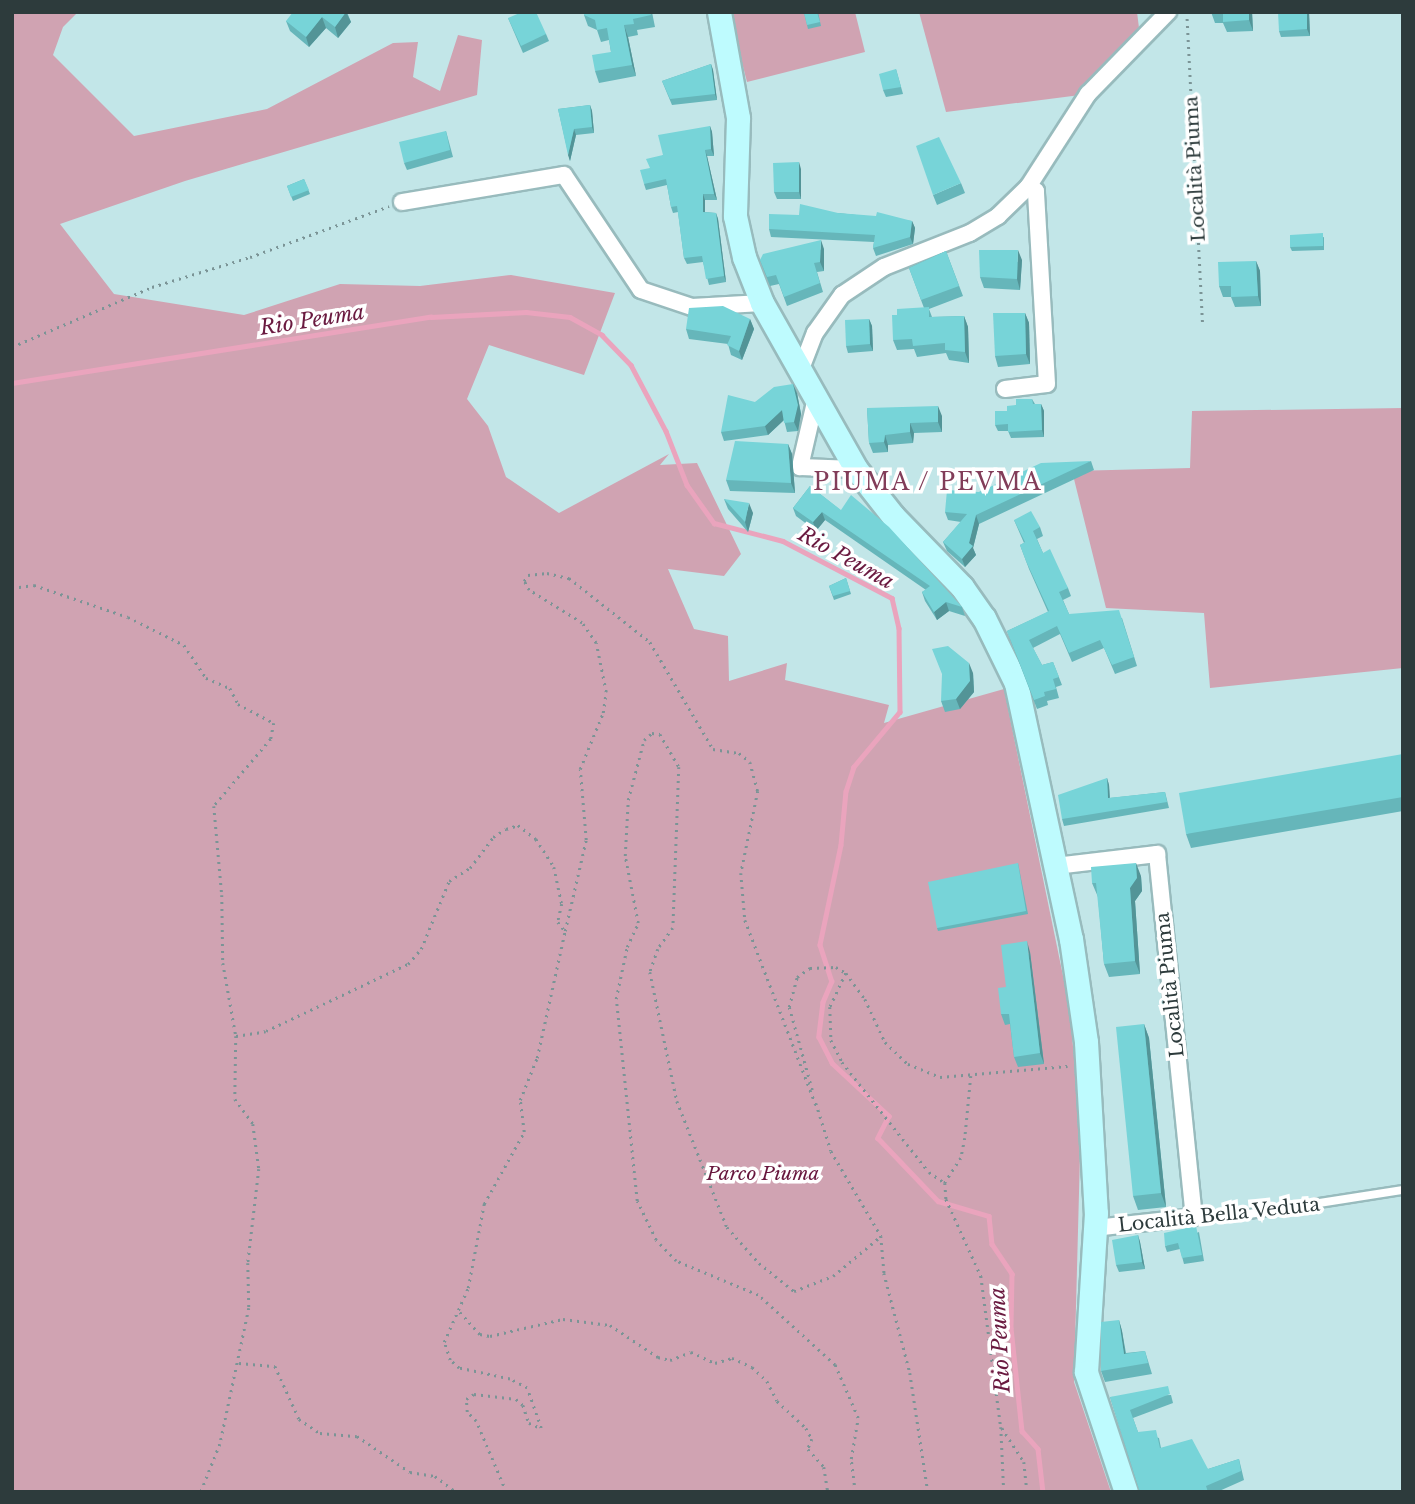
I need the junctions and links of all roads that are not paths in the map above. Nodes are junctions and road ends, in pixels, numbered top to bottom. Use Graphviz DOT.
graph roads {
  1 [pos="719,12"];
  2 [pos="1168,12"];
  3 [pos="1028,187"];
  4 [pos="402,202"];
  5 [pos="762,303"];
  6 [pos="801,369"];
  7 [pos="1005,388"];
  8 [pos="816,398"];
  9 [pos="856,468"];
  10 [pos="1055,866"];
  11 [pos="1403,1190"];
  12 [pos="1194,1217"];
  13 [pos="1095,1228"];
  14 [pos="1126,1492"];
  1 -- 5 [label="street"];
  2 -- 3 [label="street"];
  3 -- 6 [label="street"];
  3 -- 7 [label="street"];
  4 -- 5 [label="street"];
  5 -- 6 [label="street"];
  6 -- 8 [label="street"];
  8 -- 9 [label="street"];
  8 -- 9 [label="street"];
  9 -- 10 [label="street"];
  10 -- 12 [label="street, Località Piuma"];
  10 -- 13 [label="street"];
  11 -- 12 [label="lane, Località Bella Veduta"];
  12 -- 13 [label="street, Località Bella Veduta"];
  13 -- 14 [label="street, Località Bella Veduta"];
}
